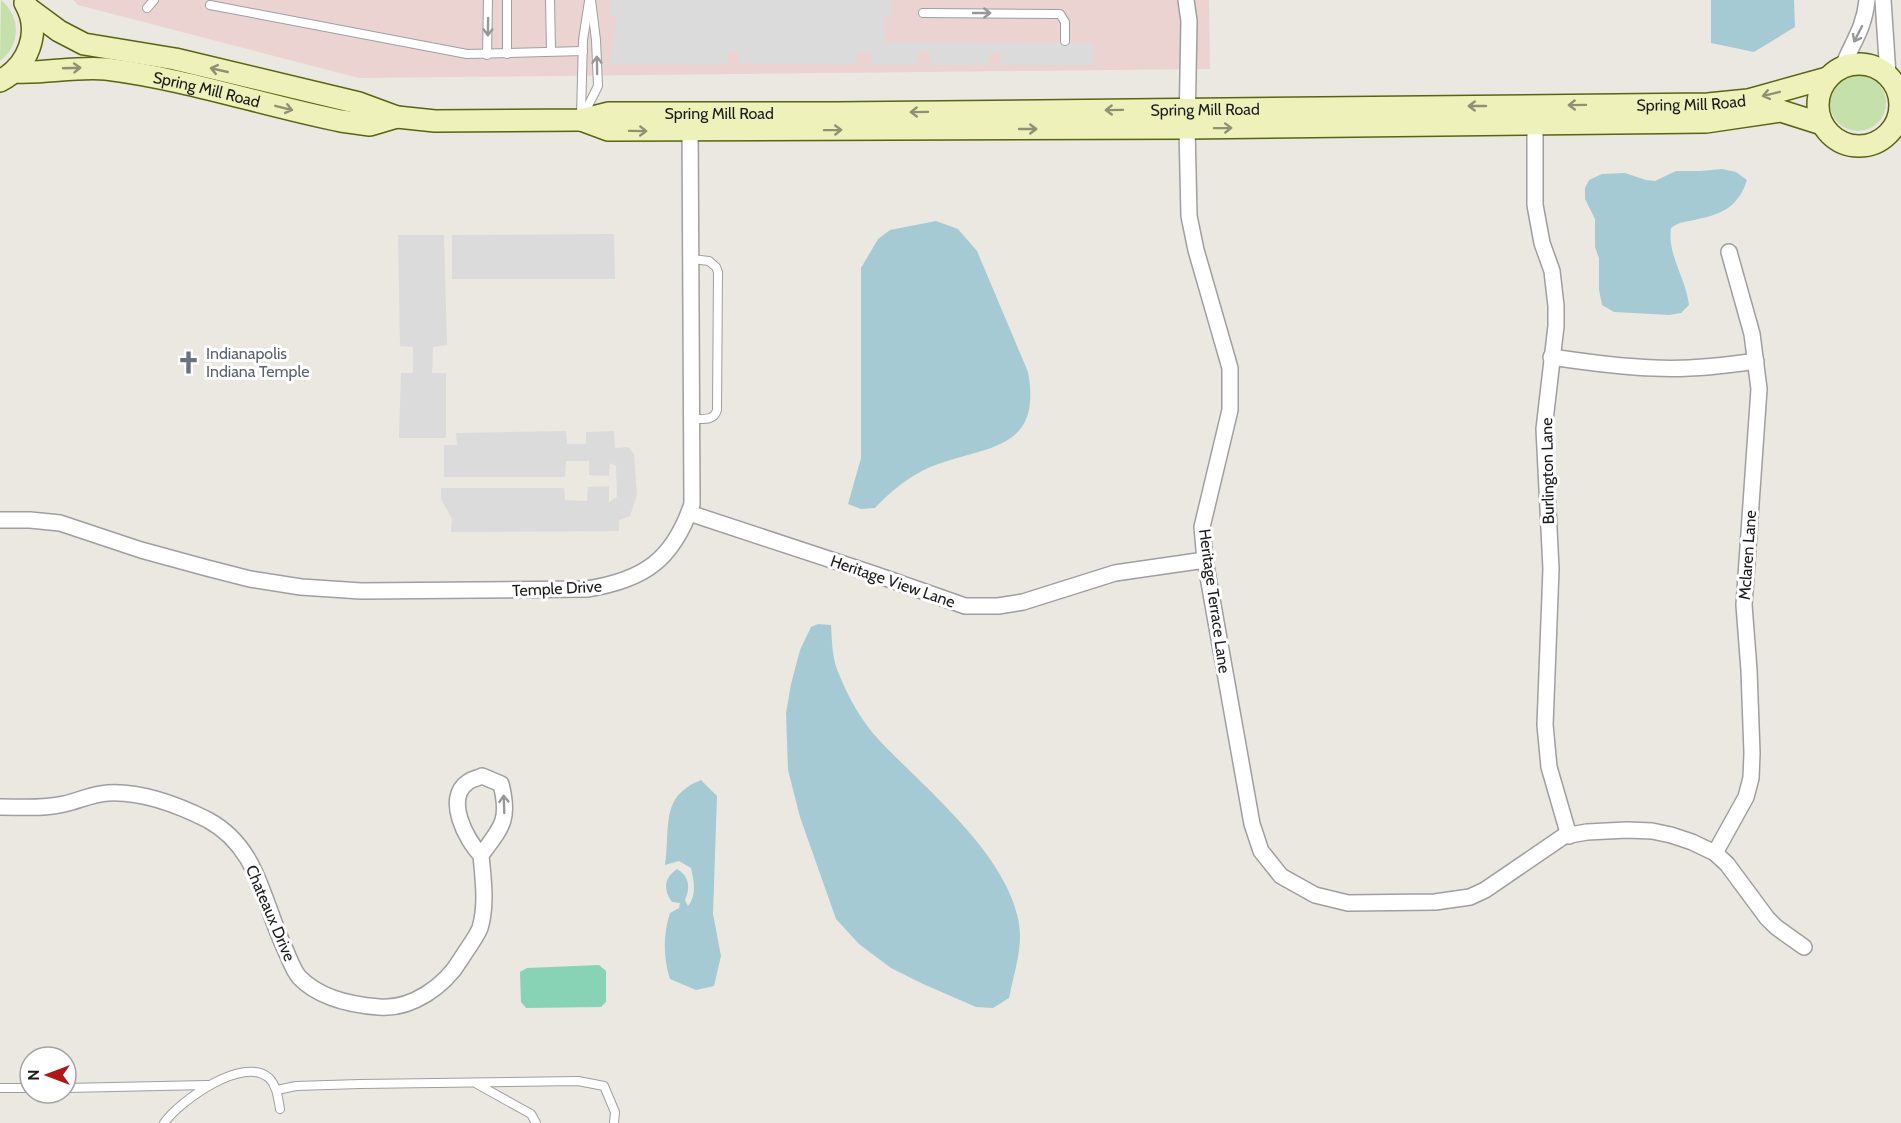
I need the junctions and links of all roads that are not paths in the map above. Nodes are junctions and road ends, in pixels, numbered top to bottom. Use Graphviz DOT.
graph roads {
  1 [pos="154,0"];
  2 [pos="488,0"];
  3 [pos="507,0"];
  4 [pos="550,0"];
  5 [pos="590,0"];
  6 [pos="1186,0"];
  7 [pos="1198,0"];
  8 [pos="1867,0"];
  9 [pos="1883,0"];
  10 [pos="26,4"];
  11 [pos="210,5"];
  12 [pos="147,8"];
  13 [pos="923,13"];
  14 [pos="1189,21"];
  15 [pos="1065,41"];
  16 [pos="550,51"];
  17 [pos="583,51"];
  18 [pos="507,54"];
  19 [pos="487,55"];
  20 [pos="1835,72"];
  21 [pos="8,76"];
  22 [pos="1895,82"];
  23 [pos="0,98"];
  24 [pos="1535,115"];
  25 [pos="397,117"];
  26 [pos="1187,118"];
  27 [pos="581,120"];
  28 [pos="690,122"];
  29 [pos="1822,124"];
  30 [pos="1896,130"];
  31 [pos="1730,252"];
  32 [pos="692,259"];
  33 [pos="1551,357"];
  34 [pos="1756,361"];
  35 [pos="693,419"];
  36 [pos="689,513"];
  37 [pos="0,520"];
  38 [pos="1205,560"];
  39 [pos="0,807"];
  40 [pos="1569,836"];
  41 [pos="1715,853"];
  42 [pos="481,855"];
  43 [pos="1804,947"];
  44 [pos="476,1083"];
  45 [pos="209,1085"];
  46 [pos="0,1088"];
  47 [pos="18,1088"];
  48 [pos="78,1088"];
  49 [pos="277,1090"];
  50 [pos="280,1109"];
  51 [pos="164,1123"];
  52 [pos="536,1123"];
  53 [pos="614,1123"];
  1 -- 12 [label="lane"];
  2 -- 19 [label="lane, one-way"];
  3 -- 18 [label="lane"];
  4 -- 16 [label="lane"];
  5 -- 17 [label="lane"];
  27 -- 5 [label="lane, one-way"];
  6 -- 14 [label="street"];
  7 -- 14 [label="street"];
  8 -- 20 [label="street, one-way"];
  9 -- 22 [label="street"];
  10 -- 21 [label="street"];
  25 -- 10 [label="street, Spring Mill Road, one-way"];
  11 -- 19 [label="lane"];
  13 -- 15 [label="lane, one-way"];
  14 -- 26 [label="street, Heritage Terrace Lane"];
  16 -- 17 [label="lane"];
  16 -- 18 [label="lane"];
  17 -- 27 [label="lane"];
  18 -- 19 [label="lane"];
  20 -- 22 [label="street"];
  20 -- 24 [label="street, Spring Mill Road, one-way"];
  20 -- 29 [label="street"];
  21 -- 23 [label="street"];
  21 -- 25 [label="street, Spring Mill Road, one-way"];
  22 -- 30 [label="street"];
  24 -- 26 [label="street, Spring Mill Road"];
  24 -- 29 [label="street, Spring Mill Road"];
  24 -- 33 [label="street, Burlington Lane"];
  25 -- 27 [label="street, Spring Mill Road"];
  26 -- 28 [label="street, Spring Mill Road"];
  26 -- 38 [label="street, Heritage Terrace Lane"];
  27 -- 28 [label="street, Spring Mill Road"];
  28 -- 32 [label="street, Temple Drive"];
  29 -- 30 [label="street"];
  31 -- 34 [label="street, Mclaren Lane"];
  32 -- 35 [label="street, Temple Drive"];
  32 -- 35 [label="lane"];
  33 -- 34 [label="street"];
  33 -- 40 [label="street, Burlington Lane"];
  34 -- 41 [label="street, Mclaren Lane"];
  35 -- 36 [label="street, Temple Drive"];
  36 -- 37 [label="street, Temple Drive"];
  36 -- 38 [label="street, Heritage View Lane"];
  38 -- 40 [label="street, Heritage Terrace Lane"];
  39 -- 42 [label="street, Chateaux Drive"];
  40 -- 41 [label="street"];
  41 -- 43 [label="street"];
  42 -- 42 [label="street, one-way"];
  44 -- 49 [label="lane"];
  44 -- 52 [label="lane"];
  44 -- 53 [label="lane"];
  45 -- 48 [label="lane"];
  45 -- 49 [label="lane"];
  45 -- 51 [label="lane"];
  46 -- 47 [label="lane"];
  49 -- 50 [label="lane"];
}
